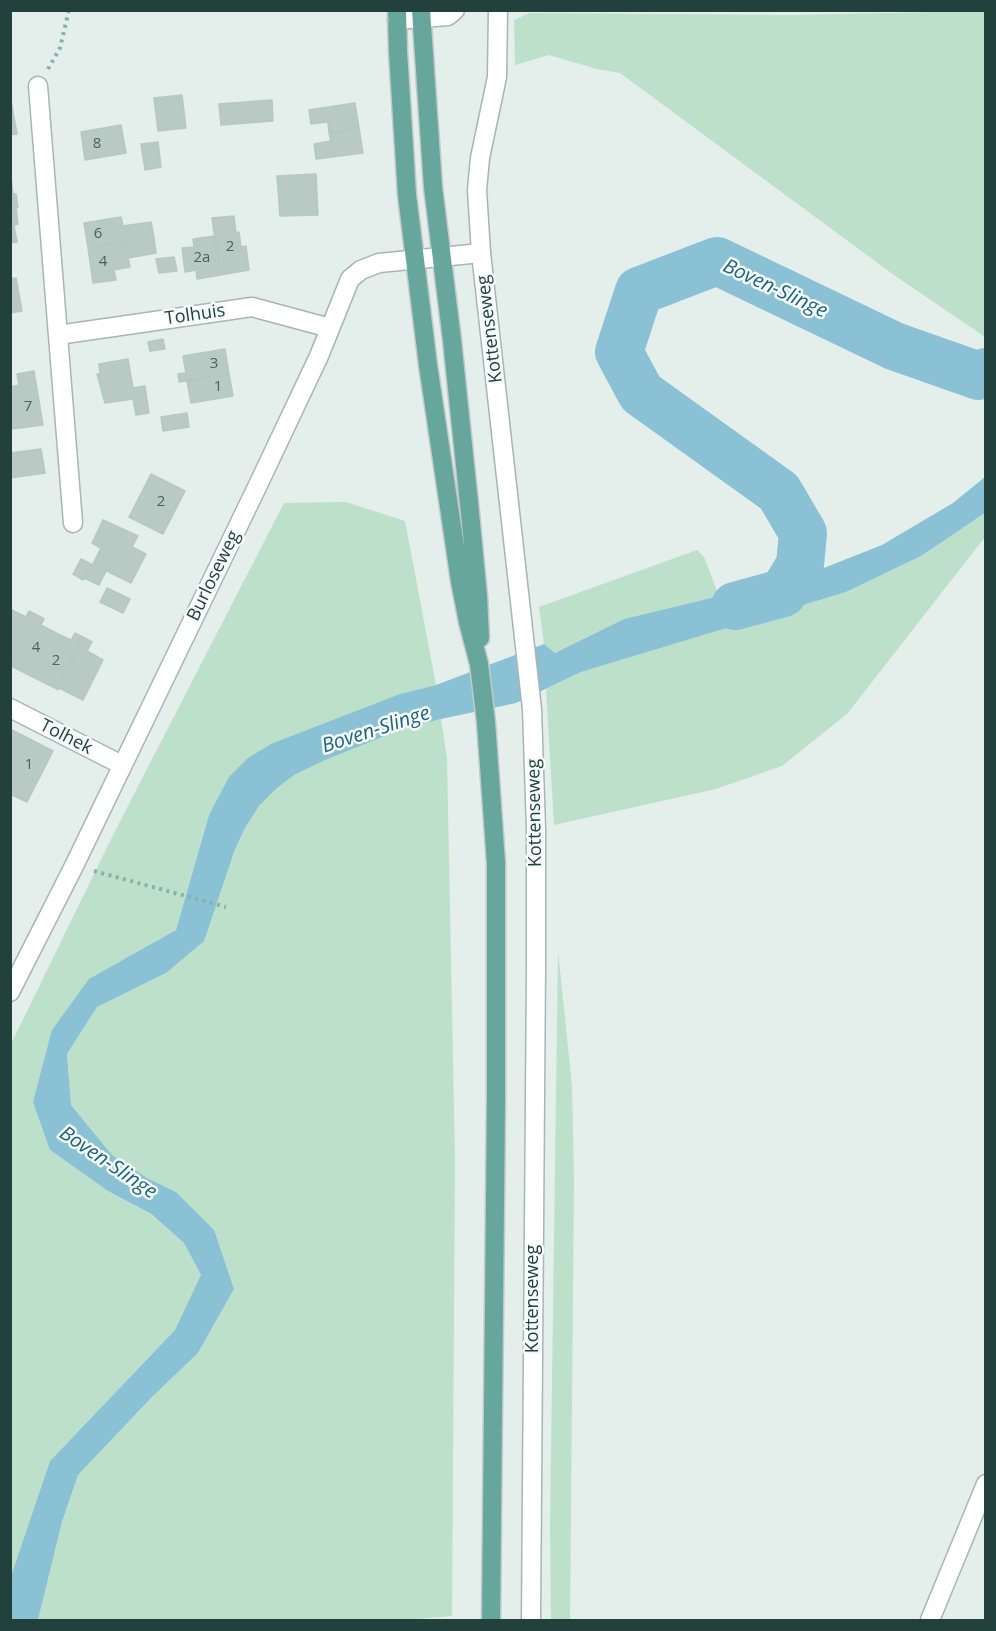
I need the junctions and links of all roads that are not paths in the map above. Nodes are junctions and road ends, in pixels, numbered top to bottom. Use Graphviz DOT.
graph roads {
  1 [pos="455,10"];
  2 [pos="498,10"];
  3 [pos="397,15"];
  4 [pos="421,15"];
  5 [pos="38,86"];
  6 [pos="481,253"];
  7 [pos="441,257"];
  8 [pos="415,260"];
  9 [pos="330,328"];
  10 [pos="58,335"];
  11 [pos="73,524"];
  12 [pos="479,664"];
  13 [pos="10,708"];
  14 [pos="123,765"];
  15 [pos="10,992"];
  16 [pos="986,1484"];
  17 [pos="491,1620"];
  18 [pos="531,1620"];
  19 [pos="930,1620"];
  1 -- 4 [label="street"];
  2 -- 6 [label="street, Kottenseweg"];
  3 -- 4 [label="street"];
  3 -- 8 [label="main road"];
  4 -- 7 [label="main road"];
  5 -- 10 [label="street"];
  6 -- 7 [label="street, Burloseweg"];
  6 -- 18 [label="street, Kottenseweg"];
  7 -- 8 [label="street, Burloseweg"];
  7 -- 12 [label="main road"];
  8 -- 9 [label="street, Burloseweg"];
  8 -- 12 [label="main road"];
  9 -- 10 [label="street, Tolhuis"];
  9 -- 14 [label="street, Burloseweg"];
  10 -- 11 [label="street"];
  12 -- 17 [label="main road"];
  13 -- 14 [label="street, Tolhek"];
  14 -- 15 [label="street, Burloseweg"];
  16 -- 19 [label="street"];
}
